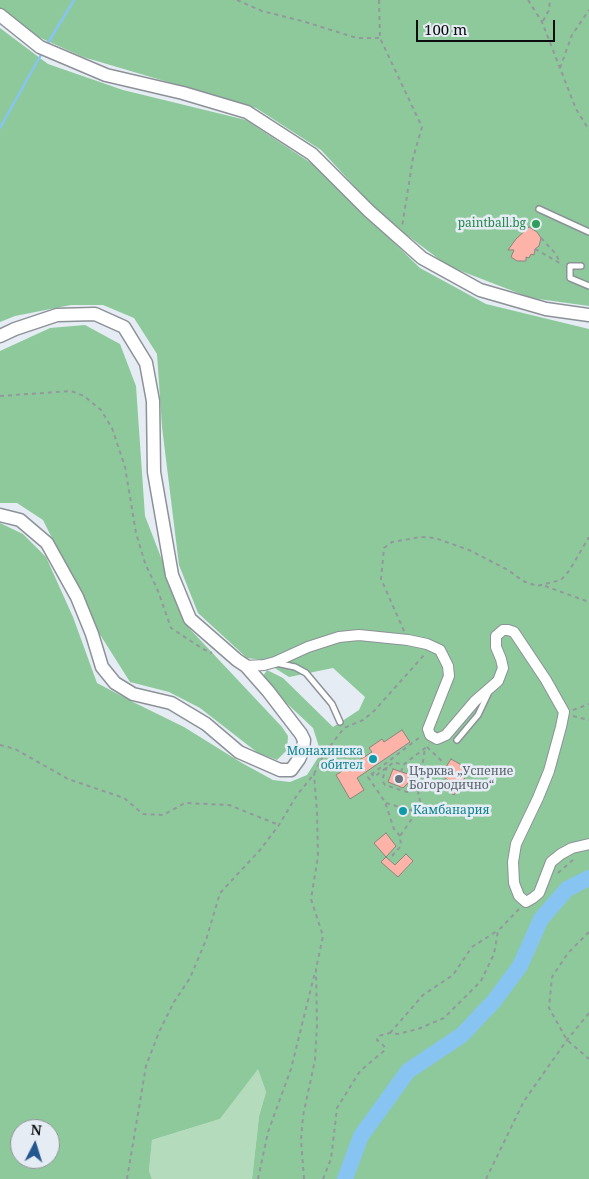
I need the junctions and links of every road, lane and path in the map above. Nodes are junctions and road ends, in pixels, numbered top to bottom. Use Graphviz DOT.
graph roads {
  1 [pos="236,0"];
  2 [pos="379,0"];
  3 [pos="528,0"];
  4 [pos="550,0"];
  5 [pos="589,10"];
  6 [pos="0,15"];
  7 [pos="542,22"];
  8 [pos="380,38"];
  9 [pos="560,68"];
  10 [pos="589,130"];
  11 [pos="539,209"];
  12 [pos="589,232"];
  13 [pos="541,238"];
  14 [pos="400,239"];
  15 [pos="534,250"];
  16 [pos="562,264"];
  17 [pos="581,266"];
  18 [pos="570,268"];
  19 [pos="589,286"];
  20 [pos="589,315"];
  21 [pos="0,336"];
  22 [pos="0,396"];
  23 [pos="0,515"];
  24 [pos="589,537"];
  25 [pos="545,586"];
  26 [pos="589,602"];
  27 [pos="408,640"];
  28 [pos="440,650"];
  29 [pos="219,656"];
  30 [pos="275,662"];
  31 [pos="246,666"];
  32 [pos="490,689"];
  33 [pos="589,704"];
  34 [pos="564,712"];
  35 [pos="589,720"];
  36 [pos="340,722"];
  37 [pos="428,732"];
  38 [pos="437,738"];
  39 [pos="457,740"];
  40 [pos="0,745"];
  41 [pos="426,748"];
  42 [pos="444,763"];
  43 [pos="403,765"];
  44 [pos="387,767"];
  45 [pos="401,772"];
  46 [pos="371,773"];
  47 [pos="314,774"];
  48 [pos="419,786"];
  49 [pos="385,802"];
  50 [pos="417,812"];
  51 [pos="279,825"];
  52 [pos="400,836"];
  53 [pos="589,844"];
  54 [pos="392,856"];
  55 [pos="552,878"];
  56 [pos="526,902"];
  57 [pos="498,930"];
  58 [pos="589,932"];
  59 [pos="316,968"];
  60 [pos="589,1013"];
  61 [pos="390,1033"];
  62 [pos="567,1040"];
  63 [pos="589,1059"];
  64 [pos="127,1179"];
  65 [pos="258,1179"];
  66 [pos="304,1179"];
  67 [pos="323,1179"];
  68 [pos="486,1179"];
  1 -- 8 [label="path"];
  2 -- 8 [label="path"];
  3 -- 7 [label="path"];
  4 -- 7 [label="path"];
  5 -- 9 [label="path"];
  6 -- 14 [label="street"];
  7 -- 9 [label="path"];
  8 -- 14 [label="path"];
  9 -- 10 [label="path"];
  11 -- 12 [label="lane"];
  13 -- 16 [label="path"];
  14 -- 20 [label="street"];
  15 -- 16 [label="path"];
  16 -- 18 [label="path"];
  17 -- 18 [label="lane"];
  18 -- 19 [label="lane"];
  21 -- 31 [label="street"];
  22 -- 29 [label="path"];
  23 -- 31 [label="street"];
  24 -- 25 [label="path"];
  25 -- 26 [label="path"];
  25 -- 27 [label="path"];
  27 -- 28 [label="street"];
  27 -- 30 [label="street"];
  28 -- 37 [label="street"];
  28 -- 47 [label="path"];
  30 -- 31 [label="street"];
  30 -- 36 [label="lane"];
  32 -- 34 [label="street"];
  32 -- 38 [label="street"];
  32 -- 39 [label="lane"];
  33 -- 34 [label="path"];
  34 -- 35 [label="path"];
  34 -- 56 [label="street"];
  37 -- 38 [label="street"];
  37 -- 46 [label="path"];
  38 -- 41 [label="path"];
  40 -- 51 [label="path"];
  41 -- 42 [label="path"];
  41 -- 43 [label="path"];
  41 -- 48 [label="path"];
  43 -- 44 [label="path"];
  43 -- 45 [label="path"];
  44 -- 46 [label="path"];
  44 -- 48 [label="path"];
  46 -- 49 [label="path"];
  47 -- 51 [label="path"];
  47 -- 59 [label="path"];
  48 -- 50 [label="path"];
  49 -- 50 [label="path"];
  49 -- 52 [label="path"];
  50 -- 52 [label="path"];
  51 -- 64 [label="path"];
  52 -- 54 [label="path"];
  53 -- 55 [label="path"];
  53 -- 56 [label="street"];
  56 -- 57 [label="path"];
  57 -- 61 [label="path"];
  57 -- 61 [label="path"];
  58 -- 62 [label="path"];
  59 -- 65 [label="path"];
  59 -- 66 [label="path"];
  60 -- 62 [label="path"];
  61 -- 67 [label="path"];
  62 -- 63 [label="path"];
  62 -- 68 [label="path"];
}
